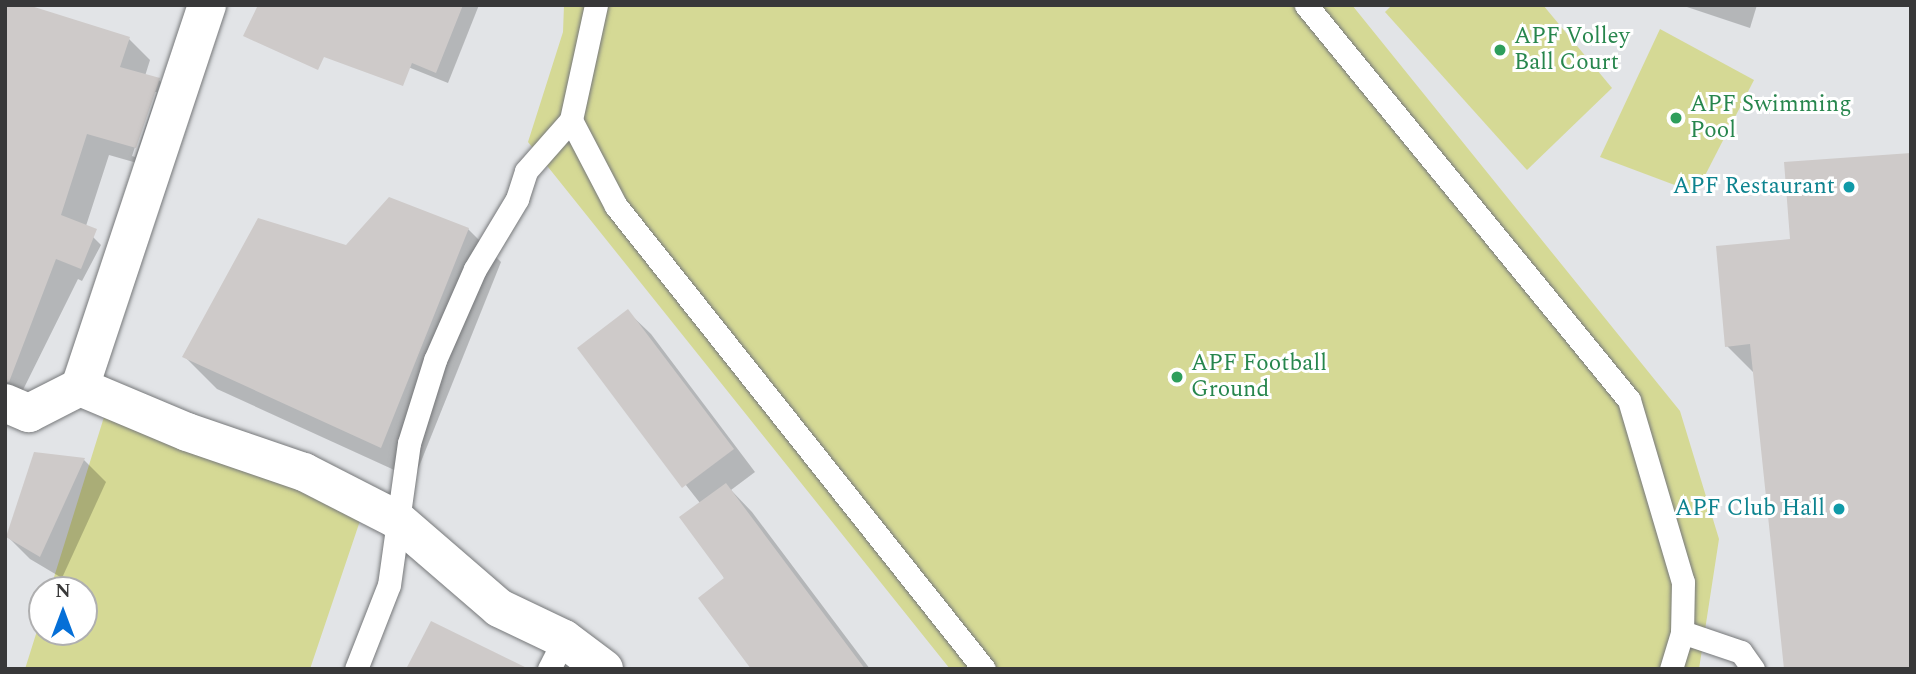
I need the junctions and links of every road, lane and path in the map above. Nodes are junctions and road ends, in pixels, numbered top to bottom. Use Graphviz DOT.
graph roads {
  1 [pos="207,5"];
  2 [pos="596,5"];
  3 [pos="1306,5"];
  4 [pos="571,120"];
  5 [pos="80,387"];
  6 [pos="5,403"];
  7 [pos="396,519"];
  8 [pos="1682,632"];
  9 [pos="557,654"];
  10 [pos="356,669"];
  11 [pos="604,669"];
  12 [pos="984,669"];
  13 [pos="1671,669"];
  14 [pos="1753,669"];
  1 -- 5 [label="street"];
  2 -- 4 [label="lane"];
  3 -- 8 [label="lane"];
  4 -- 7 [label="lane"];
  4 -- 12 [label="lane"];
  5 -- 6 [label="street"];
  5 -- 7 [label="street"];
  7 -- 9 [label="street"];
  7 -- 10 [label="lane"];
  8 -- 13 [label="lane"];
  8 -- 14 [label="lane"];
  9 -- 11 [label="street"];
}
